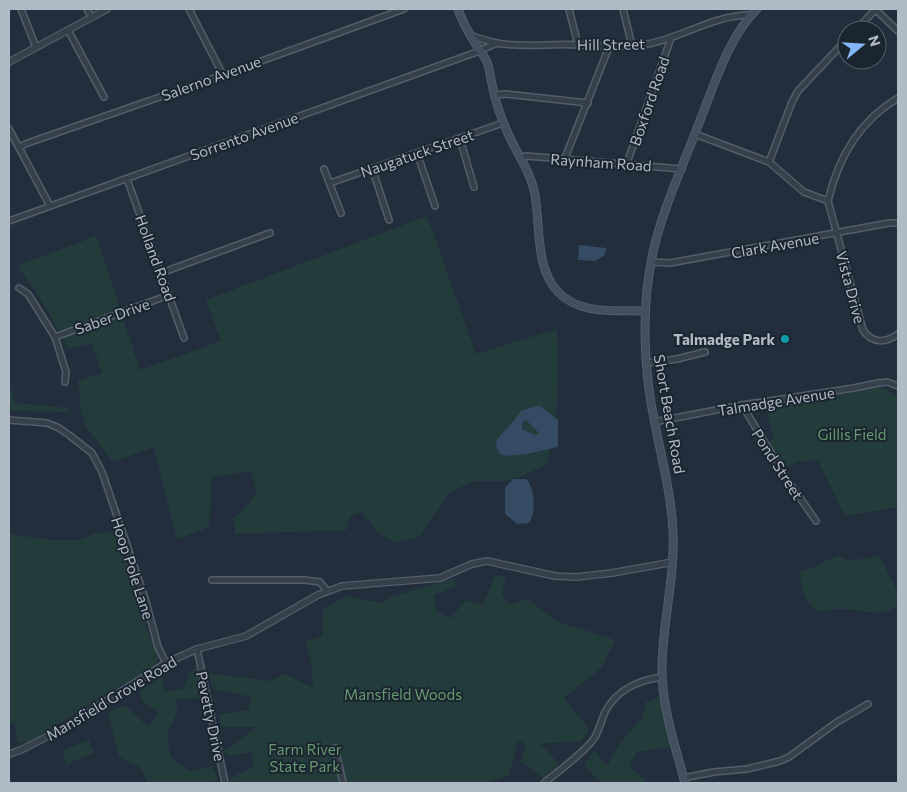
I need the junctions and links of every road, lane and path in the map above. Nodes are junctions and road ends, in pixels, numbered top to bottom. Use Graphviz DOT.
graph roads {
  1 [pos="21,9"];
  2 [pos="87,9"];
  3 [pos="107,9"];
  4 [pos="189,9"];
  5 [pos="404,9"];
  6 [pos="458,9"];
  7 [pos="570,9"];
  8 [pos="623,9"];
  9 [pos="757,9"];
  10 [pos="876,9"];
  11 [pos="750,15"];
  12 [pos="91,18"];
  13 [pos="866,20"];
  14 [pos="68,30"];
  15 [pos="898,31"];
  16 [pos="471,36"];
  17 [pos="671,38"];
  18 [pos="497,43"];
  19 [pos="578,44"];
  20 [pos="632,46"];
  21 [pos="36,47"];
  22 [pos="609,47"];
  23 [pos="480,50"];
  24 [pos="837,50"];
  25 [pos="9,62"];
  26 [pos="223,75"];
  27 [pos="494,95"];
  28 [pos="104,97"];
  29 [pos="898,98"];
  30 [pos="588,103"];
  31 [pos="503,123"];
  32 [pos="9,129"];
  33 [pos="695,134"];
  34 [pos="460,139"];
  35 [pos="19,148"];
  36 [pos="417,153"];
  37 [pos="521,157"];
  38 [pos="565,158"];
  39 [pos="769,162"];
  40 [pos="627,164"];
  41 [pos="372,168"];
  42 [pos="324,169"];
  43 [pos="682,169"];
  44 [pos="127,179"];
  45 [pos="330,183"];
  46 [pos="474,187"];
  47 [pos="828,202"];
  48 [pos="50,206"];
  49 [pos="434,206"];
  50 [pos="341,213"];
  51 [pos="389,220"];
  52 [pos="9,221"];
  53 [pos="898,223"];
  54 [pos="270,233"];
  55 [pos="837,234"];
  56 [pos="651,262"];
  57 [pos="161,273"];
  58 [pos="19,288"];
  59 [pos="169,295"];
  60 [pos="644,311"];
  61 [pos="898,334"];
  62 [pos="55,337"];
  63 [pos="184,338"];
  64 [pos="705,352"];
  65 [pos="646,363"];
  66 [pos="66,382"];
  67 [pos="898,386"];
  68 [pos="742,405"];
  69 [pos="9,420"];
  70 [pos="654,422"];
  71 [pos="816,521"];
  72 [pos="673,562"];
  73 [pos="212,580"];
  74 [pos="327,591"];
  75 [pos="197,649"];
  76 [pos="166,663"];
  77 [pos="662,678"];
  78 [pos="868,704"];
  79 [pos="336,748"];
  80 [pos="9,754"];
  81 [pos="684,781"];
  82 [pos="225,783"];
  83 [pos="344,783"];
  84 [pos="544,783"];
  1 -- 21 [label="street"];
  2 -- 12 [label="street"];
  3 -- 12 [label="street"];
  4 -- 26 [label="street"];
  5 -- 26 [label="street, Salerno Avenue"];
  6 -- 16 [label="main road"];
  7 -- 19 [label="street"];
  8 -- 20 [label="street"];
  9 -- 11 [label="main road, Short Beach Road"];
  10 -- 13 [label="street"];
  10 -- 15 [label="street"];
  11 -- 17 [label="street, Hill Street"];
  11 -- 33 [label="main road, Short Beach Road"];
  12 -- 14 [label="street"];
  14 -- 21 [label="street"];
  14 -- 28 [label="street"];
  16 -- 18 [label="street, Hill Street"];
  16 -- 23 [label="main road"];
  17 -- 20 [label="street, Hill Street"];
  17 -- 40 [label="street, Boxford Road"];
  18 -- 19 [label="street, Hill Street"];
  18 -- 23 [label="street, Hill Street"];
  19 -- 22 [label="street, Hill Street"];
  20 -- 22 [label="street, Hill Street"];
  21 -- 25 [label="street"];
  22 -- 30 [label="street"];
  23 -- 27 [label="main road"];
  23 -- 44 [label="street, Sorrento Avenue"];
  24 -- 39 [label="street"];
  26 -- 35 [label="street, Salerno Avenue"];
  27 -- 30 [label="street"];
  27 -- 31 [label="main road"];
  29 -- 47 [label="street"];
  30 -- 38 [label="street"];
  31 -- 34 [label="street, Naugatuck Street"];
  31 -- 37 [label="main road"];
  32 -- 35 [label="street"];
  33 -- 39 [label="street"];
  33 -- 43 [label="main road, Short Beach Road"];
  34 -- 36 [label="street, Naugatuck Street"];
  34 -- 46 [label="street"];
  35 -- 48 [label="street"];
  36 -- 41 [label="street, Naugatuck Street"];
  36 -- 49 [label="street"];
  37 -- 38 [label="street, Raynham Road"];
  37 -- 60 [label="main road"];
  38 -- 40 [label="street, Raynham Road"];
  39 -- 47 [label="street"];
  40 -- 43 [label="street, Raynham Road"];
  41 -- 45 [label="street, Naugatuck Street"];
  41 -- 51 [label="street"];
  42 -- 45 [label="street"];
  43 -- 56 [label="main road, Short Beach Road"];
  44 -- 48 [label="street, Sorrento Avenue"];
  44 -- 57 [label="street, Holland Road"];
  45 -- 50 [label="street"];
  47 -- 55 [label="street"];
  48 -- 52 [label="street, Sorrento Avenue"];
  53 -- 55 [label="street, Clark Avenue"];
  54 -- 57 [label="street"];
  55 -- 56 [label="street, Clark Avenue"];
  55 -- 61 [label="street, Vista Drive"];
  56 -- 60 [label="main road, Short Beach Road"];
  57 -- 59 [label="street, Holland Road"];
  58 -- 62 [label="street"];
  59 -- 62 [label="street, Saber Drive"];
  59 -- 63 [label="street, Holland Road"];
  60 -- 65 [label="main road, Short Beach Road"];
  62 -- 66 [label="street"];
  64 -- 65 [label="street"];
  65 -- 70 [label="main road, Short Beach Road"];
  67 -- 68 [label="street, Talmadge Avenue"];
  68 -- 70 [label="street, Talmadge Avenue"];
  68 -- 71 [label="street, Pond Street"];
  69 -- 76 [label="street, Hoop Pole Lane"];
  70 -- 72 [label="main road, Short Beach Road"];
  72 -- 74 [label="street, Mansfield Grove Road"];
  72 -- 77 [label="main road, Short Beach Road"];
  73 -- 74 [label="street"];
  74 -- 75 [label="street, Mansfield Grove Road"];
  75 -- 76 [label="street, Mansfield Grove Road"];
  75 -- 82 [label="street, Pevetty Drive"];
  76 -- 80 [label="street, Mansfield Grove Road"];
  77 -- 81 [label="main road, Short Beach Road"];
  77 -- 84 [label="street"];
  78 -- 81 [label="street"];
  79 -- 83 [label="street"];
}
